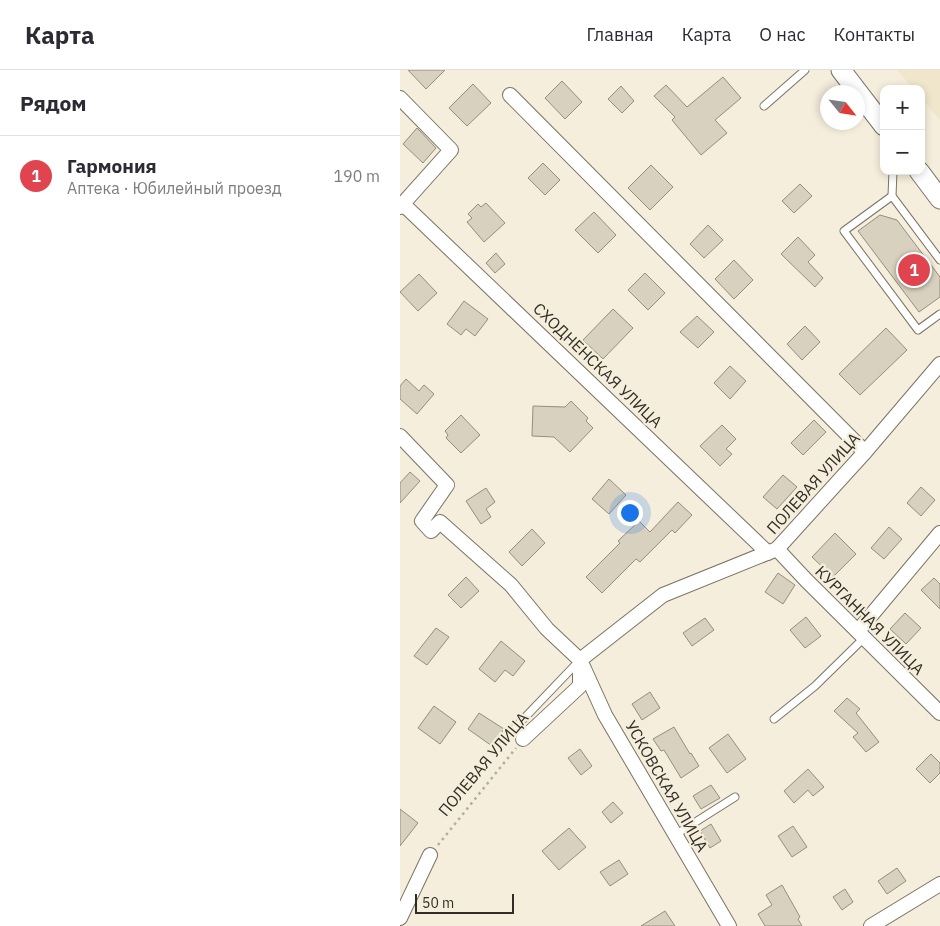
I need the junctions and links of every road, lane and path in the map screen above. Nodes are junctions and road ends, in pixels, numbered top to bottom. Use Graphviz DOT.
graph roads {
  1 [pos="805,70"];
  2 [pos="846,72"];
  3 [pos="510,96"];
  4 [pos="400,98"];
  5 [pos="764,106"];
  6 [pos="880,120"];
  7 [pos="893,175"];
  8 [pos="922,175"];
  9 [pos="892,196"];
  10 [pos="940,199"];
  11 [pos="402,205"];
  12 [pos="940,260"];
  13 [pos="940,314"];
  14 [pos="940,364"];
  15 [pos="400,436"];
  16 [pos="865,452"];
  17 [pos="940,533"];
  18 [pos="772,551"];
  19 [pos="861,635"];
  20 [pos="580,660"];
  21 [pos="940,713"];
  22 [pos="774,719"];
  23 [pos="510,733"];
  24 [pos="523,739"];
  25 [pos="736,797"];
  26 [pos="675,835"];
  27 [pos="430,855"];
  28 [pos="940,884"];
  29 [pos="400,918"];
  30 [pos="730,926"];
  31 [pos="871,926"];
  1 -- 5 [label="lane"];
  2 -- 6 [label="main road"];
  3 -- 16 [label="street"];
  4 -- 11 [label="street"];
  7 -- 9 [label="lane"];
  8 -- 10 [label="main road"];
  9 -- 12 [label="lane"];
  9 -- 13 [label="lane"];
  11 -- 18 [label="street, СХОДНЕНСКАЯ УЛИЦА"];
  14 -- 16 [label="street, ПОЛЕВАЯ УЛИЦА"];
  15 -- 20 [label="street"];
  16 -- 18 [label="street, ПОЛЕВАЯ УЛИЦА"];
  17 -- 19 [label="street"];
  18 -- 19 [label="street, КУРГАННАЯ УЛИЦА"];
  18 -- 20 [label="street, ПОЛЕВАЯ УЛИЦА"];
  19 -- 21 [label="street, КУРГАННАЯ УЛИЦА"];
  19 -- 22 [label="lane"];
  20 -- 23 [label="lane"];
  20 -- 24 [label="street, ПОЛЕВАЯ УЛИЦА"];
  20 -- 26 [label="street, УСКОВСКАЯ УЛИЦА"];
  24 -- 27 [label="path, ПОЛЕВАЯ УЛИЦА"];
  25 -- 26 [label="lane"];
  26 -- 30 [label="street, УСКОВСКАЯ УЛИЦА"];
  27 -- 29 [label="street"];
  28 -- 31 [label="street"];
}
